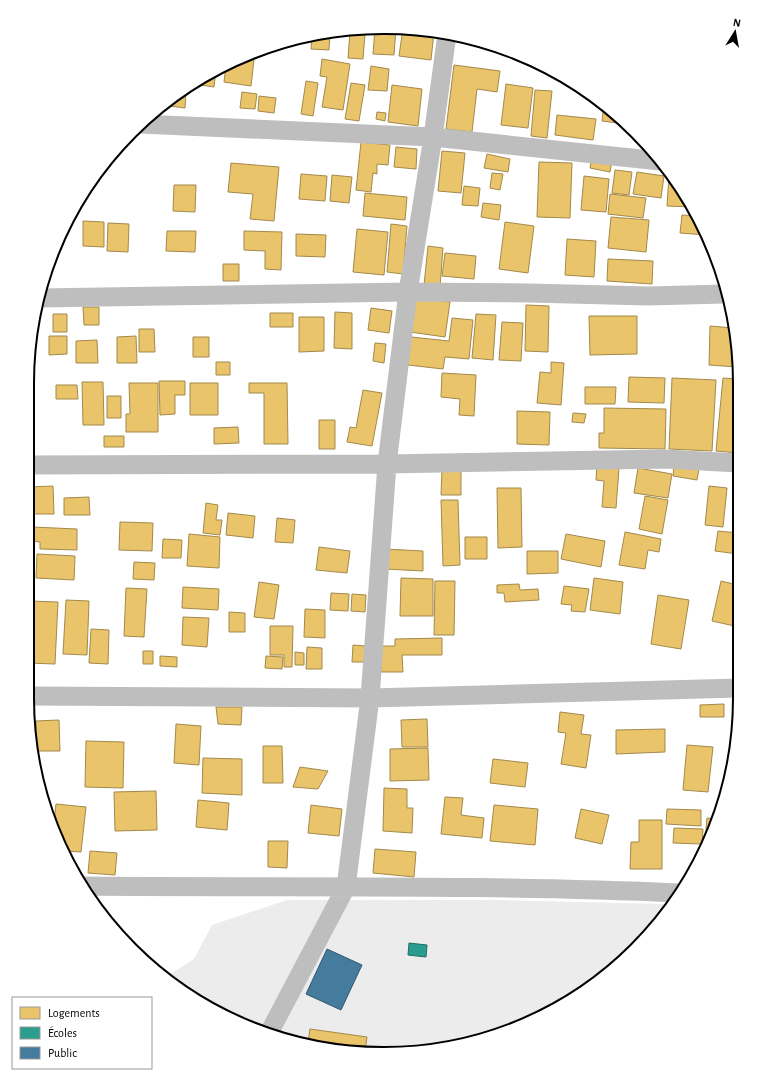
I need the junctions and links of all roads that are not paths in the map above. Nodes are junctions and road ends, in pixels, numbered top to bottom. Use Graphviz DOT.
graph roads {
  1 [pos="446,40"];
  2 [pos="149,124"];
  3 [pos="433,137"];
  4 [pos="652,160"];
  5 [pos="408,292"];
  6 [pos="721,294"];
  7 [pos="45,298"];
  8 [pos="733,462"];
  9 [pos="387,464"];
  10 [pos="34,465"];
  11 [pos="733,688"];
  12 [pos="34,696"];
  13 [pos="370,698"];
  14 [pos="89,886"];
  15 [pos="346,887"];
  16 [pos="674,892"];
  17 [pos="272,1028"];
  1 -- 3 [label="street"];
  2 -- 3 [label="street"];
  3 -- 4 [label="street"];
  3 -- 5 [label="street"];
  5 -- 6 [label="street"];
  5 -- 7 [label="street"];
  5 -- 9 [label="street"];
  8 -- 9 [label="street"];
  9 -- 10 [label="street"];
  9 -- 13 [label="street"];
  11 -- 13 [label="street"];
  12 -- 13 [label="street"];
  13 -- 15 [label="street"];
  14 -- 15 [label="street"];
  15 -- 16 [label="street"];
  15 -- 17 [label="street"];
}
